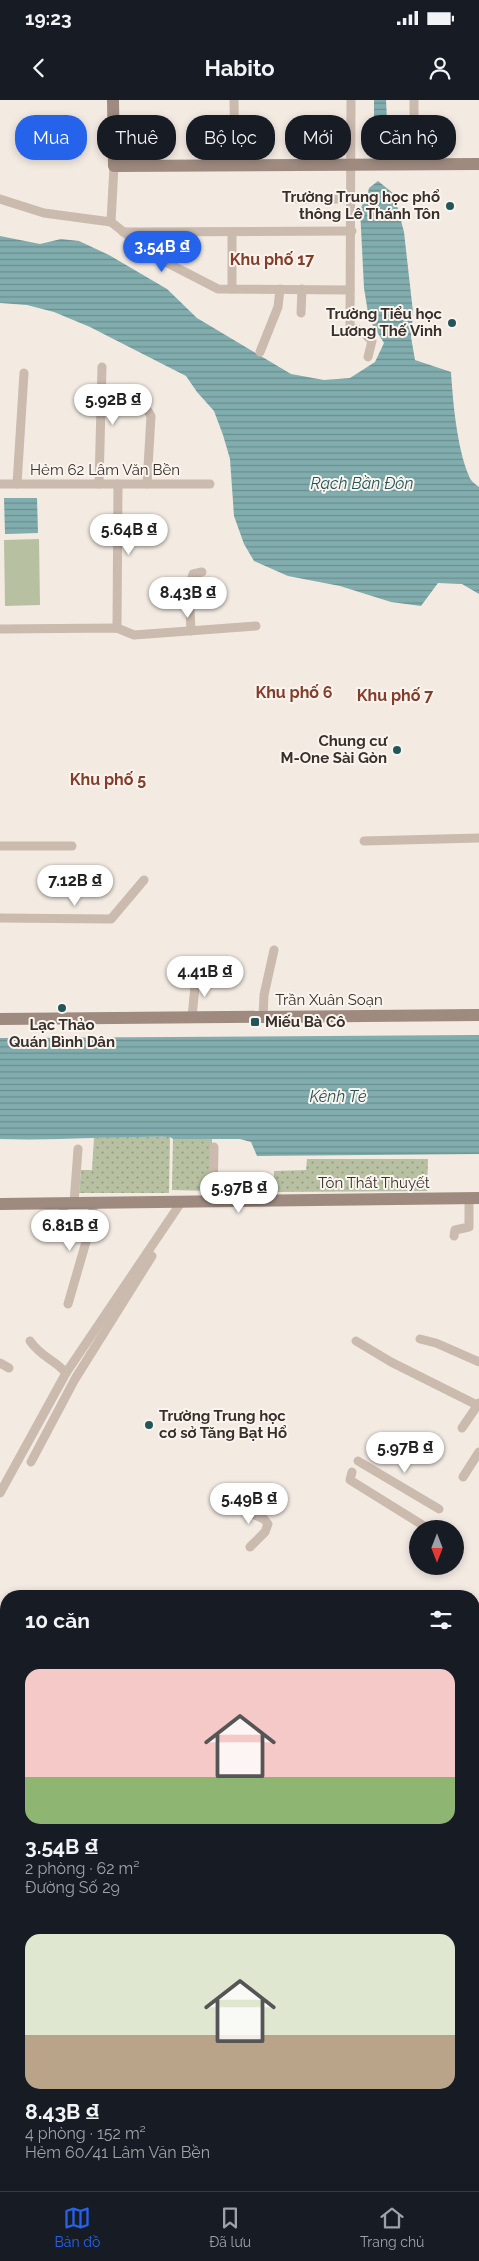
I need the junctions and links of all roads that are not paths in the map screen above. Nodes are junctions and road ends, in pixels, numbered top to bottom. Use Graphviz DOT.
graph roads {
  1 [pos="113,100"];
  2 [pos="234,100"];
  3 [pos="351,100"];
  4 [pos="414,100"];
  5 [pos="414,164"];
  6 [pos="479,164"];
  7 [pos="235,165"];
  8 [pos="352,165"];
  9 [pos="114,166"];
  10 [pos="298,199"];
  11 [pos="352,199"];
  12 [pos="0,200"];
  13 [pos="111,222"];
  14 [pos="352,231"];
  15 [pos="123,232"];
  16 [pos="232,232"];
  17 [pos="232,289"];
  18 [pos="280,289"];
  19 [pos="302,289"];
  20 [pos="350,290"];
  21 [pos="301,313"];
  22 [pos="260,352"];
  23 [pos="368,357"];
  24 [pos="102,368"];
  25 [pos="24,373"];
  26 [pos="148,411"];
  27 [pos="0,484"];
  28 [pos="17,484"];
  29 [pos="100,484"];
  30 [pos="118,484"];
  31 [pos="147,484"];
  32 [pos="210,484"];
  33 [pos="202,572"];
  34 [pos="256,626"];
  35 [pos="117,628"];
  36 [pos="0,629"];
  37 [pos="191,631"];
  38 [pos="479,838"];
  39 [pos="364,841"];
  40 [pos="0,846"];
  41 [pos="72,846"];
  42 [pos="144,880"];
  43 [pos="0,918"];
  44 [pos="274,950"];
  45 [pos="196,976"];
  46 [pos="479,1015"];
  47 [pos="192,1017"];
  48 [pos="263,1017"];
  49 [pos="0,1019"];
  50 [pos="214,1147"];
  51 [pos="78,1148"];
  52 [pos="474,1198"];
  53 [pos="185,1200"];
  54 [pos="213,1200"];
  55 [pos="69,1203"];
  56 [pos="94,1203"];
  57 [pos="0,1204"];
  58 [pos="58,1233"];
  59 [pos="454,1236"];
  60 [pos="68,1304"];
  61 [pos="420,1339"];
  62 [pos="30,1341"];
  63 [pos="356,1341"];
  64 [pos="479,1362"];
  65 [pos="0,1363"];
  66 [pos="9,1368"];
  67 [pos="66,1373"];
  68 [pos="478,1404"];
  69 [pos="462,1428"];
  70 [pos="479,1452"];
  71 [pos="358,1461"];
  72 [pos="31,1462"];
  73 [pos="352,1472"];
  74 [pos="463,1477"];
  75 [pos="0,1492"];
  76 [pos="236,1507"];
  77 [pos="439,1509"];
  78 [pos="414,1520"];
  79 [pos="250,1547"];
  1 -- 9 [label="main road"];
  2 -- 7 [label="street"];
  3 -- 8 [label="street"];
  4 -- 5 [label="street"];
  5 -- 6 [label="main road"];
  5 -- 8 [label="main road"];
  7 -- 8 [label="main road"];
  7 -- 9 [label="main road"];
  8 -- 11 [label="street"];
  9 -- 13 [label="street"];
  10 -- 11 [label="street"];
  11 -- 14 [label="street"];
  12 -- 13 [label="street"];
  13 -- 15 [label="street"];
  14 -- 16 [label="street"];
  14 -- 20 [label="street"];
  15 -- 16 [label="street"];
  15 -- 17 [label="street"];
  16 -- 17 [label="street"];
  17 -- 18 [label="street"];
  18 -- 19 [label="street"];
  18 -- 22 [label="street"];
  19 -- 20 [label="street"];
  19 -- 21 [label="street"];
  20 -- 23 [label="street"];
  24 -- 29 [label="street"];
  25 -- 28 [label="street"];
  26 -- 31 [label="street"];
  27 -- 28 [label="street, Hẻm 62 Lâm Văn Bền"];
  28 -- 29 [label="street, Hẻm 62 Lâm Văn Bền"];
  29 -- 30 [label="street, Hẻm 62 Lâm Văn Bền"];
  30 -- 31 [label="street, Hẻm 62 Lâm Văn Bền"];
  30 -- 35 [label="street"];
  31 -- 32 [label="street, Hẻm 62 Lâm Văn Bền"];
  33 -- 37 [label="street"];
  34 -- 37 [label="street"];
  35 -- 36 [label="street"];
  35 -- 37 [label="street"];
  38 -- 39 [label="street"];
  40 -- 41 [label="street"];
  42 -- 43 [label="street"];
  44 -- 48 [label="street"];
  45 -- 47 [label="street"];
  46 -- 48 [label="main road, Trần Xuân Soạn"];
  47 -- 48 [label="main road, Trần Xuân Soạn"];
  47 -- 49 [label="main road, Trần Xuân Soạn"];
  50 -- 54 [label="street"];
  51 -- 55 [label="street"];
  52 -- 54 [label="main road, Tôn Thất Thuyết"];
  52 -- 59 [label="street"];
  53 -- 54 [label="main road, Tôn Thất Thuyết"];
  53 -- 56 [label="main road, Tôn Thất Thuyết"];
  53 -- 67 [label="street"];
  53 -- 72 [label="street"];
  55 -- 56 [label="main road, Tôn Thất Thuyết"];
  55 -- 57 [label="main road, Tôn Thất Thuyết"];
  55 -- 58 [label="street"];
  56 -- 60 [label="street"];
  61 -- 64 [label="street"];
  62 -- 67 [label="street"];
  63 -- 68 [label="street"];
  65 -- 66 [label="street"];
  67 -- 75 [label="street"];
  68 -- 69 [label="street"];
  70 -- 74 [label="street"];
  71 -- 77 [label="street"];
  73 -- 78 [label="street"];
  76 -- 79 [label="street"];
}
